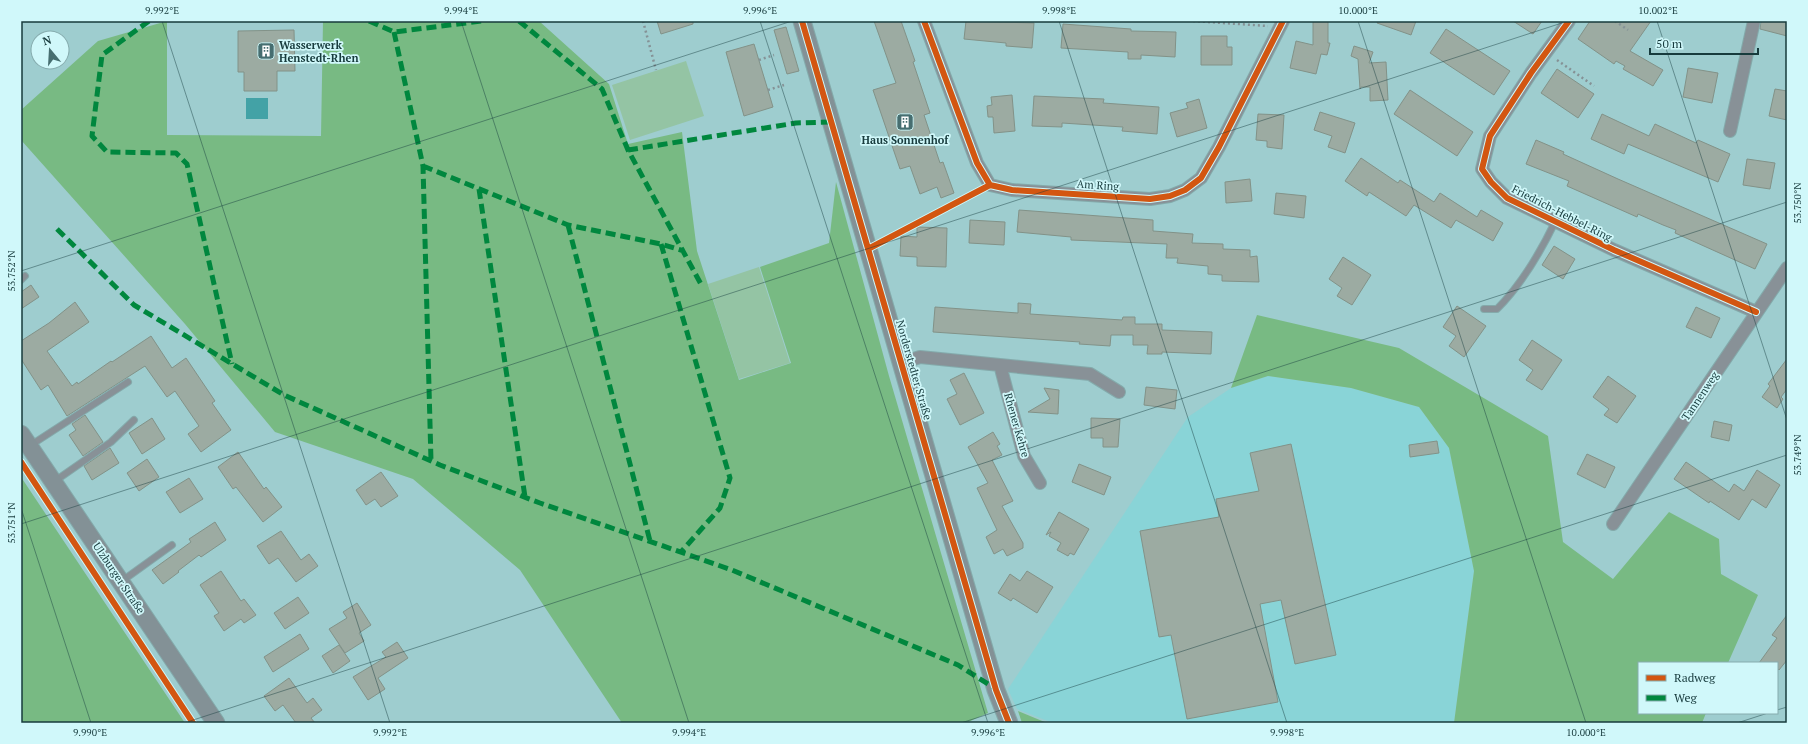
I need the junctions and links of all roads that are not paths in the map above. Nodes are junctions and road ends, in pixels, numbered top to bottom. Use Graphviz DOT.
graph roads {
  1 [pos="802,21"];
  2 [pos="924,21"];
  3 [pos="1569,21"];
  4 [pos="1754,21"];
  5 [pos="1282,24"];
  6 [pos="1730,131"];
  7 [pos="1555,222"];
  8 [pos="1787,268"];
  9 [pos="1484,308"];
  10 [pos="1756,312"];
  11 [pos="902,363"];
  12 [pos="1000,365"];
  13 [pos="128,382"];
  14 [pos="1119,392"];
  15 [pos="134,420"];
  16 [pos="25,440"];
  17 [pos="53,482"];
  18 [pos="1040,482"];
  19 [pos="1613,524"];
  20 [pos="172,545"];
  21 [pos="121,582"];
  22 [pos="216,723"];
  23 [pos="1009,723"];
  1 -- 11 [label="street, Norderstedter Straße"];
  2 -- 5 [label="street, Am Ring"];
  3 -- 7 [label="street, Friedrich-Hebbel-Ring"];
  4 -- 6 [label="street"];
  7 -- 9 [label="lane"];
  7 -- 10 [label="street, Friedrich-Hebbel-Ring"];
  8 -- 10 [label="street, Tannenweg"];
  10 -- 19 [label="street, Tannenweg"];
  11 -- 12 [label="street"];
  11 -- 23 [label="street, Norderstedter Straße"];
  12 -- 14 [label="street"];
  12 -- 18 [label="street, Rhener Kehre"];
  13 -- 16 [label="lane"];
  15 -- 17 [label="lane"];
  16 -- 17 [label="street, Ulzburger Straße"];
  17 -- 21 [label="street, Ulzburger Straße"];
  20 -- 21 [label="lane"];
  21 -- 22 [label="street, Ulzburger Straße"];
}
